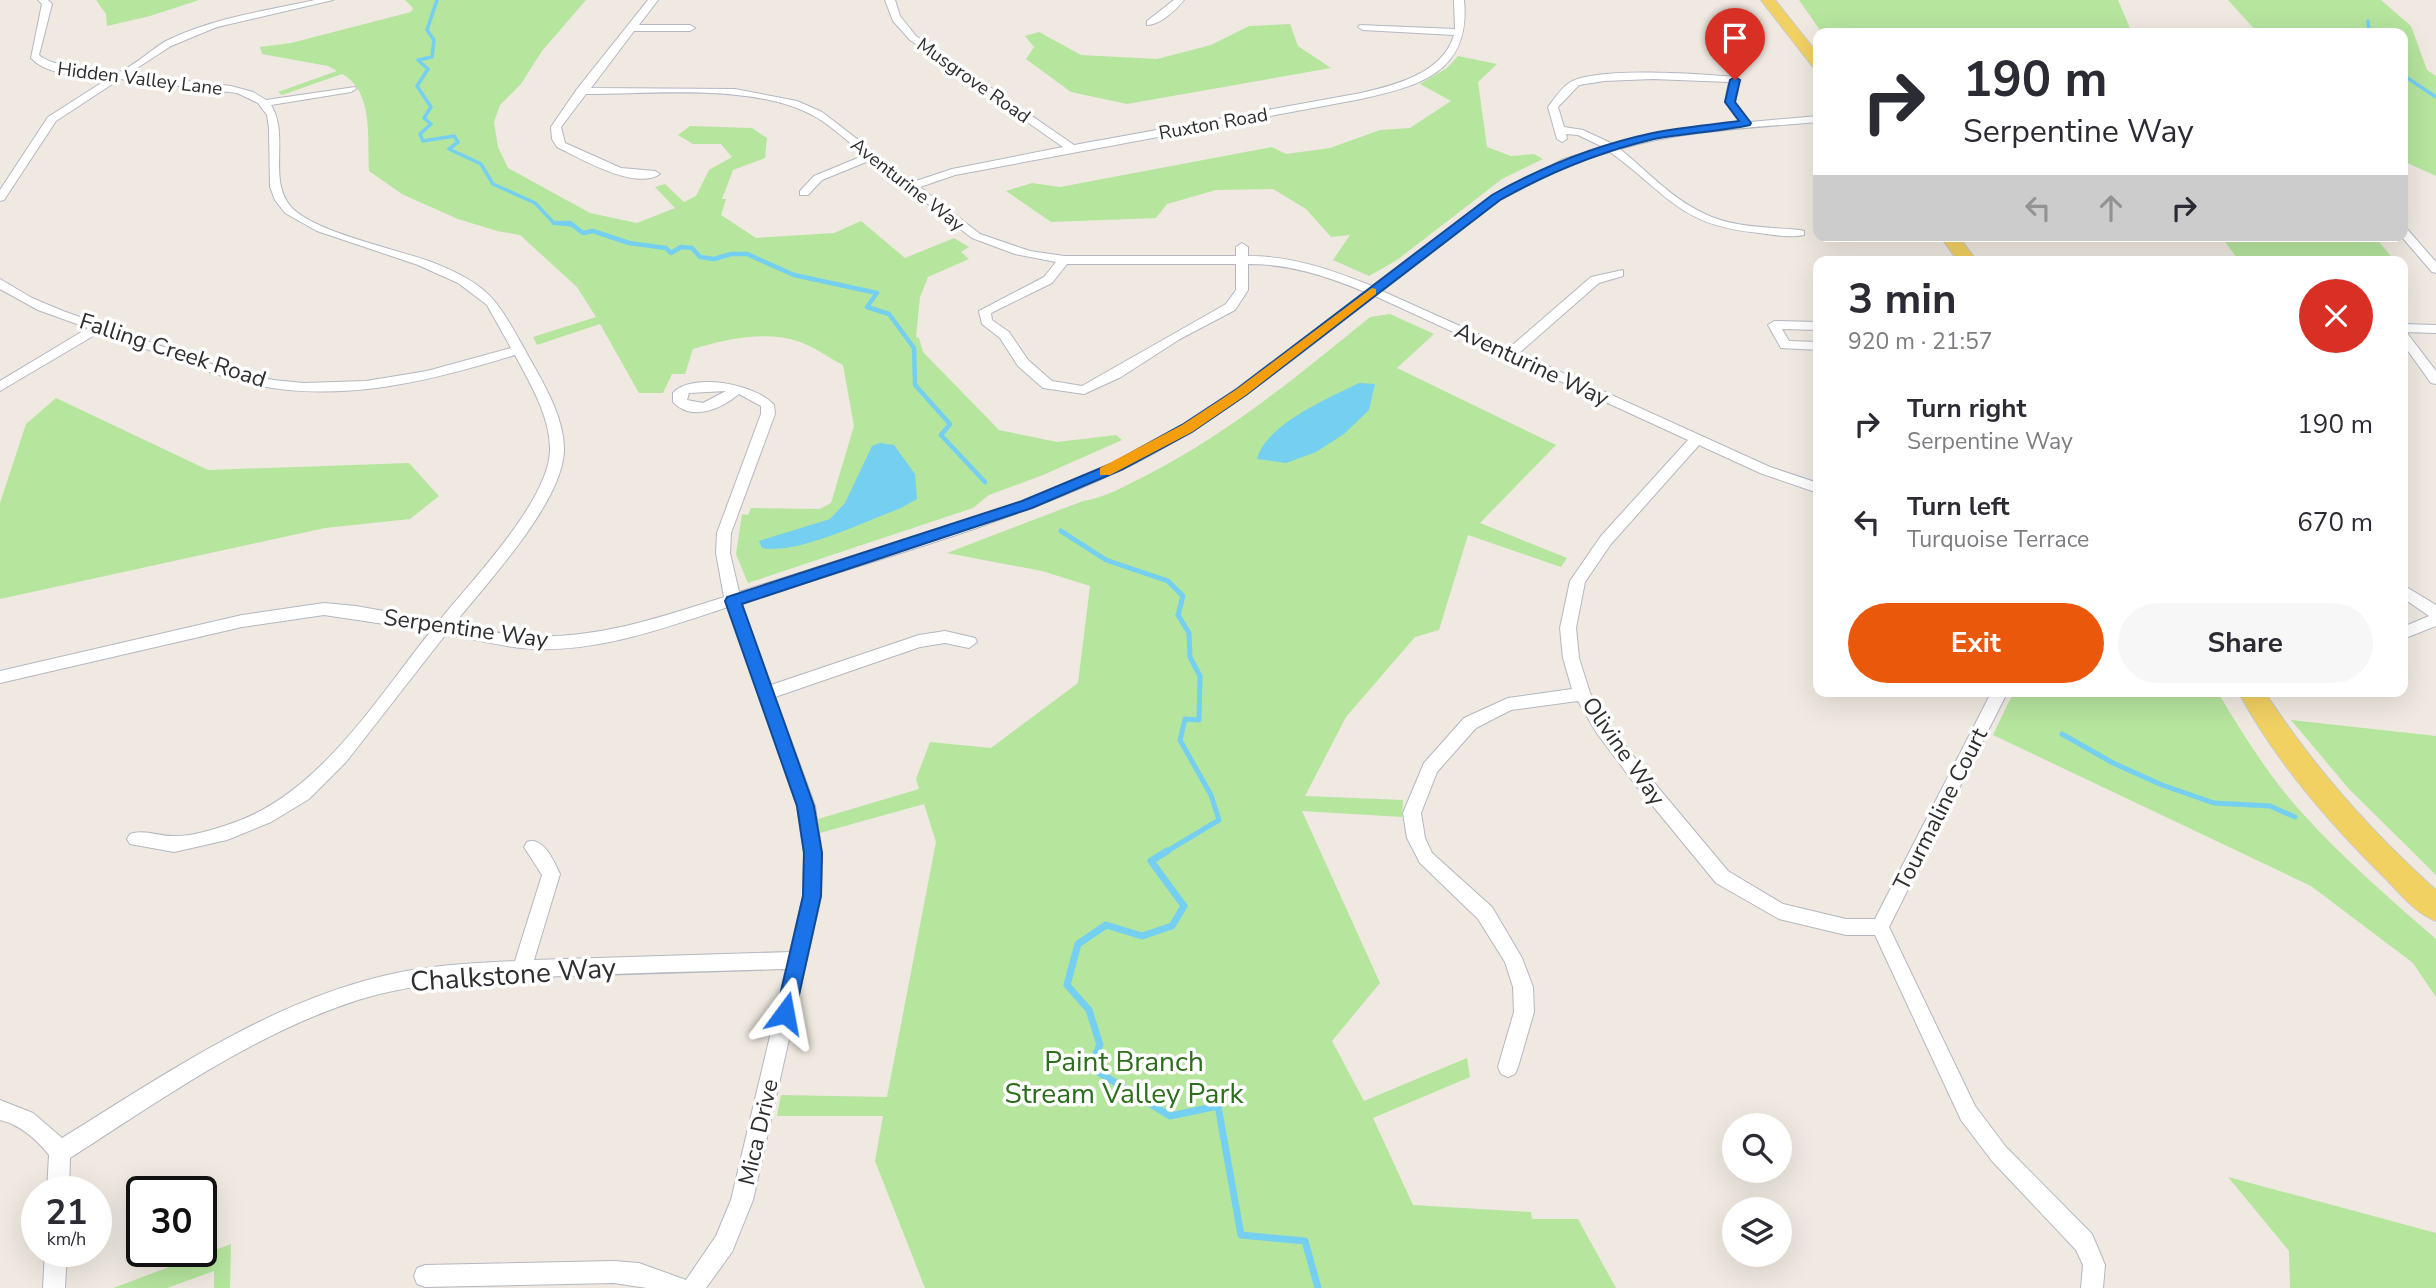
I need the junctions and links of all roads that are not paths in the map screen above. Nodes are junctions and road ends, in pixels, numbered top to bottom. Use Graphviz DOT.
graph roads {
  1 [pos="43,0"];
  2 [pos="328,0"];
  3 [pos="653,0"];
  4 [pos="890,0"];
  5 [pos="1179,0"];
  6 [pos="1459,0"];
  7 [pos="1771,3"];
  8 [pos="1150,23"];
  9 [pos="1363,27"];
  10 [pos="631,28"];
  11 [pos="690,28"];
  12 [pos="1459,32"];
  13 [pos="1813,58"];
  14 [pos="117,75"];
  15 [pos="351,89"];
  16 [pos="581,91"];
  17 [pos="264,103"];
  18 [pos="1813,119"];
  19 [pos="1746,123"];
  20 [pos="1610,148"];
  21 [pos="1073,149"];
  22 [pos="872,156"];
  23 [pos="655,174"];
  24 [pos="911,187"];
  25 [pos="804,193"];
  26 [pos="0,198"];
  27 [pos="1800,233"];
  28 [pos="2408,237"];
  29 [pos="1954,242"];
  30 [pos="1242,247"];
  31 [pos="1964,256"];
  32 [pos="1064,260"];
  33 [pos="1240,261"];
  34 [pos="2436,269"];
  35 [pos="1619,273"];
  36 [pos="0,283"];
  37 [pos="1373,291"];
  38 [pos="1813,326"];
  39 [pos="99,327"];
  40 [pos="2408,328"];
  41 [pos="2436,329"];
  42 [pos="2408,343"];
  43 [pos="1813,346"];
  44 [pos="517,350"];
  45 [pos="1510,354"];
  46 [pos="2436,380"];
  47 [pos="0,387"];
  48 [pos="737,389"];
  49 [pos="1697,439"];
  50 [pos="1813,486"];
  51 [pos="2408,594"];
  52 [pos="733,601"];
  53 [pos="2436,613"];
  54 [pos="2436,620"];
  55 [pos="442,628"];
  56 [pos="2408,631"];
  57 [pos="969,642"];
  58 [pos="0,677"];
  59 [pos="765,694"];
  60 [pos="1583,694"];
  61 [pos="1997,697"];
  62 [pos="2254,697"];
  63 [pos="136,839"];
  64 [pos="533,847"];
  65 [pos="2436,908"];
  66 [pos="1880,927"];
  67 [pos="798,960"];
  68 [pos="522,969"];
  69 [pos="1508,1067"];
  70 [pos="0,1110"];
  71 [pos="60,1152"];
  72 [pos="59,1176"];
  73 [pos="55,1267"];
  74 [pos="425,1276"];
  75 [pos="54,1288"];
  76 [pos="679,1288"];
  77 [pos="693,1288"];
  78 [pos="2092,1288"];
  1 -- 14 [label="street, Hidden Valley Lane"];
  2 -- 14 [label="street"];
  3 -- 10 [label="street"];
  4 -- 21 [label="street, Musgrove Road"];
  5 -- 8 [label="street"];
  6 -- 12 [label="street, Ruxton Road"];
  7 -- 13 [label="main road"];
  9 -- 12 [label="street"];
  10 -- 11 [label="street"];
  10 -- 16 [label="street"];
  12 -- 21 [label="street, Ruxton Road"];
  14 -- 17 [label="street, Hidden Valley Lane"];
  14 -- 26 [label="street"];
  15 -- 17 [label="street"];
  16 -- 22 [label="street, Aventurine Way"];
  16 -- 23 [label="street"];
  17 -- 44 [label="street"];
  18 -- 19 [label="street, Serpentine Way"];
  19 -- 20 [label="street, Serpentine Way"];
  19 -- 20 [label="street"];
  20 -- 27 [label="street"];
  20 -- 37 [label="street, Serpentine Way"];
  21 -- 24 [label="street, Ruxton Road"];
  22 -- 24 [label="street, Aventurine Way"];
  22 -- 25 [label="street"];
  24 -- 32 [label="street, Aventurine Way"];
  28 -- 34 [label="street"];
  29 -- 31 [label="main road"];
  30 -- 33 [label="street"];
  32 -- 33 [label="street, Aventurine Way"];
  32 -- 33 [label="street"];
  33 -- 37 [label="street, Aventurine Way"];
  35 -- 45 [label="street"];
  36 -- 39 [label="street, Falling Creek Road"];
  37 -- 45 [label="street, Aventurine Way"];
  37 -- 52 [label="street, Serpentine Way"];
  38 -- 43 [label="street"];
  39 -- 44 [label="street, Falling Creek Road"];
  39 -- 47 [label="street"];
  40 -- 41 [label="street"];
  42 -- 46 [label="street"];
  44 -- 55 [label="street"];
  45 -- 49 [label="street, Aventurine Way"];
  48 -- 52 [label="street, Mica Drive"];
  49 -- 50 [label="street, Aventurine Way"];
  49 -- 60 [label="street, Olivine Way"];
  51 -- 53 [label="street"];
  52 -- 55 [label="street, Serpentine Way"];
  52 -- 59 [label="street, Mica Drive"];
  54 -- 56 [label="street"];
  55 -- 58 [label="street, Serpentine Way"];
  55 -- 63 [label="street"];
  57 -- 59 [label="street"];
  59 -- 67 [label="street, Mica Drive"];
  60 -- 66 [label="street, Olivine Way"];
  60 -- 69 [label="street"];
  61 -- 66 [label="street, Tourmaline Court"];
  62 -- 65 [label="main road"];
  64 -- 68 [label="street"];
  66 -- 78 [label="street"];
  67 -- 68 [label="street, Chalkstone Way"];
  67 -- 77 [label="street, Mica Drive"];
  68 -- 71 [label="street, Chalkstone Way"];
  70 -- 71 [label="street"];
  71 -- 72 [label="street"];
  73 -- 75 [label="street"];
  74 -- 76 [label="street"];
}
